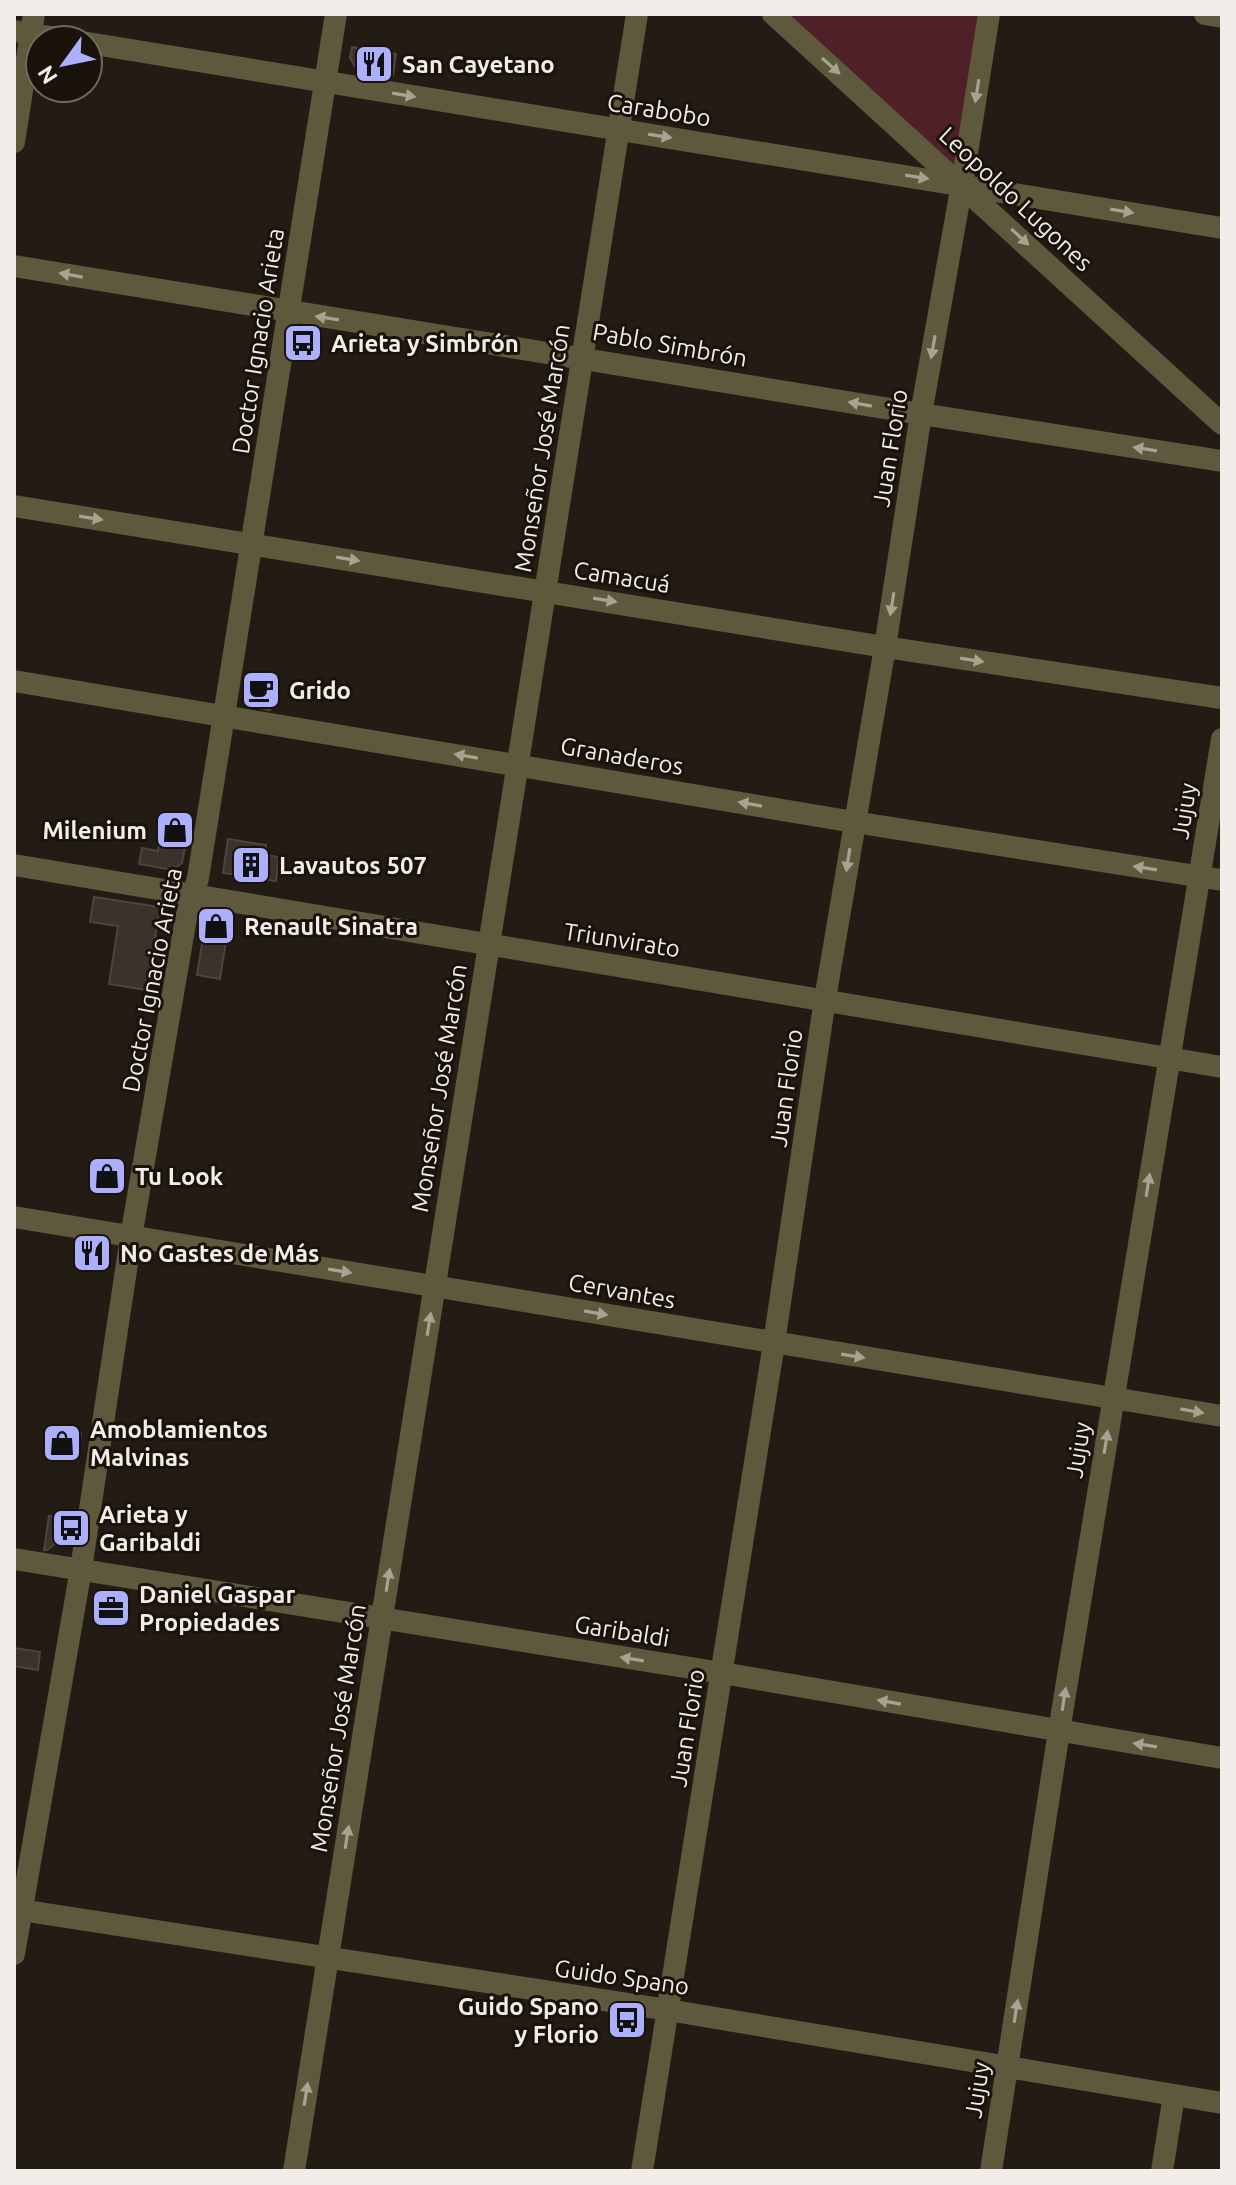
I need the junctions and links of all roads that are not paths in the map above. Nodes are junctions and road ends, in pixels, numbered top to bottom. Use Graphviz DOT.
graph roads {
  1 [pos="336,14"];
  2 [pos="637,14"];
  3 [pos="773,14"];
  4 [pos="989,14"];
  5 [pos="1205,14"];
  6 [pos="1222,17"];
  7 [pos="104,46"];
  8 [pos="24,53"];
  9 [pos="327,83"];
  10 [pos="619,130"];
  11 [pos="14,142"];
  12 [pos="962,184"];
  13 [pos="1222,228"];
  14 [pos="14,266"];
  15 [pos="289,312"];
  16 [pos="583,357"];
  17 [pos="921,414"];
  18 [pos="1222,424"];
  19 [pos="1222,461"];
  20 [pos="14,506"];
  21 [pos="251,543"];
  22 [pos="546,590"];
  23 [pos="885,647"];
  24 [pos="14,681"];
  25 [pos="1222,698"];
  26 [pos="224,715"];
  27 [pos="1222,739"];
  28 [pos="518,764"];
  29 [pos="854,822"];
  30 [pos="14,865"];
  31 [pos="1199,876"];
  32 [pos="1222,880"];
  33 [pos="191,896"];
  34 [pos="488,945"];
  35 [pos="825,999"];
  36 [pos="1168,1058"];
  37 [pos="1222,1067"];
  38 [pos="14,1217"];
  39 [pos="131,1237"];
  40 [pos="435,1286"];
  41 [pos="774,1343"];
  42 [pos="1113,1397"];
  43 [pos="1222,1416"];
  44 [pos="14,1559"];
  45 [pos="81,1569"];
  46 [pos="382,1618"];
  47 [pos="722,1673"];
  48 [pos="1059,1731"];
  49 [pos="1222,1758"];
  50 [pos="18,1910"];
  51 [pos="14,1954"];
  52 [pos="328,1958"];
  53 [pos="668,2010"];
  54 [pos="1007,2067"];
  55 [pos="1174,2095"];
  56 [pos="1222,2103"];
  57 [pos="294,2171"];
  58 [pos="642,2171"];
  59 [pos="991,2171"];
  60 [pos="1162,2171"];
  1 -- 9 [label="street, Doctor Ignacio Arieta"];
  2 -- 10 [label="street, Monseñor José Marcón"];
  3 -- 12 [label="street, Leopoldo Lugones, one-way"];
  4 -- 12 [label="street, Juan Florio, one-way"];
  5 -- 6 [label="street"];
  7 -- 9 [label="street, Carabobo"];
  8 -- 11 [label="street"];
  9 -- 10 [label="street, Carabobo, one-way"];
  9 -- 15 [label="street, Doctor Ignacio Arieta"];
  10 -- 12 [label="street, Carabobo, one-way"];
  10 -- 16 [label="street, Monseñor José Marcón"];
  12 -- 13 [label="street, Carabobo, one-way"];
  12 -- 17 [label="street, Juan Florio, one-way"];
  12 -- 18 [label="street, Leopoldo Lugones, one-way"];
  15 -- 14 [label="street, Pablo Simbrón, one-way"];
  16 -- 15 [label="street, Pablo Simbrón, one-way"];
  15 -- 21 [label="street, Doctor Ignacio Arieta"];
  17 -- 16 [label="street, Pablo Simbrón, one-way"];
  16 -- 22 [label="street, Monseñor José Marcón"];
  19 -- 17 [label="street, Pablo Simbrón, one-way"];
  17 -- 23 [label="street, Juan Florio, one-way"];
  20 -- 21 [label="street, Camacuá, one-way"];
  21 -- 22 [label="street, Camacuá, one-way"];
  21 -- 26 [label="street, Doctor Ignacio Arieta"];
  22 -- 23 [label="street, Camacuá, one-way"];
  22 -- 28 [label="street, Monseñor José Marcón"];
  23 -- 25 [label="street, Camacuá, one-way"];
  23 -- 29 [label="street, Juan Florio"];
  24 -- 26 [label="street, Granaderos"];
  28 -- 26 [label="street, Granaderos, one-way"];
  26 -- 33 [label="street, Doctor Ignacio Arieta"];
  27 -- 31 [label="street, Jujuy"];
  29 -- 28 [label="street, Granaderos, one-way"];
  28 -- 34 [label="street, Monseñor José Marcón"];
  31 -- 29 [label="street, Granaderos, one-way"];
  29 -- 35 [label="street, Juan Florio, one-way"];
  30 -- 33 [label="street, Triunvirato"];
  31 -- 32 [label="street, Granaderos"];
  31 -- 36 [label="street, Jujuy"];
  33 -- 34 [label="street, Triunvirato"];
  33 -- 39 [label="street, Doctor Ignacio Arieta"];
  34 -- 35 [label="street, Triunvirato"];
  34 -- 40 [label="street, Monseñor José Marcón"];
  35 -- 36 [label="street, Triunvirato"];
  35 -- 41 [label="street, Juan Florio"];
  36 -- 37 [label="street, Triunvirato"];
  42 -- 36 [label="street, Jujuy, one-way"];
  38 -- 39 [label="street, Cervantes"];
  39 -- 40 [label="street, Cervantes, one-way"];
  39 -- 45 [label="street, Doctor Ignacio Arieta"];
  40 -- 41 [label="street, Cervantes, one-way"];
  46 -- 40 [label="street, Monseñor José Marcón, one-way"];
  41 -- 42 [label="street, Cervantes, one-way"];
  41 -- 47 [label="street, Juan Florio"];
  42 -- 43 [label="street, Cervantes, one-way"];
  48 -- 42 [label="street, Jujuy, one-way"];
  44 -- 45 [label="street, Garibaldi"];
  45 -- 46 [label="street, Garibaldi"];
  45 -- 50 [label="street, Doctor Ignacio Arieta"];
  47 -- 46 [label="street, Garibaldi, one-way"];
  52 -- 46 [label="street, Monseñor José Marcón, one-way"];
  48 -- 47 [label="street, Garibaldi, one-way"];
  47 -- 53 [label="street, Juan Florio"];
  49 -- 48 [label="street, Garibaldi, one-way"];
  54 -- 48 [label="street, Jujuy, one-way"];
  50 -- 51 [label="street, Doctor Ignacio Arieta"];
  50 -- 52 [label="street, Guido Spano"];
  52 -- 53 [label="street, Guido Spano"];
  57 -- 52 [label="street, Monseñor José Marcón, one-way"];
  53 -- 54 [label="street, Guido Spano"];
  53 -- 58 [label="street, Juan Florio"];
  54 -- 55 [label="street, Guido Spano"];
  54 -- 59 [label="street, Jujuy"];
  55 -- 56 [label="street, Guido Spano"];
  55 -- 60 [label="street"];
}
